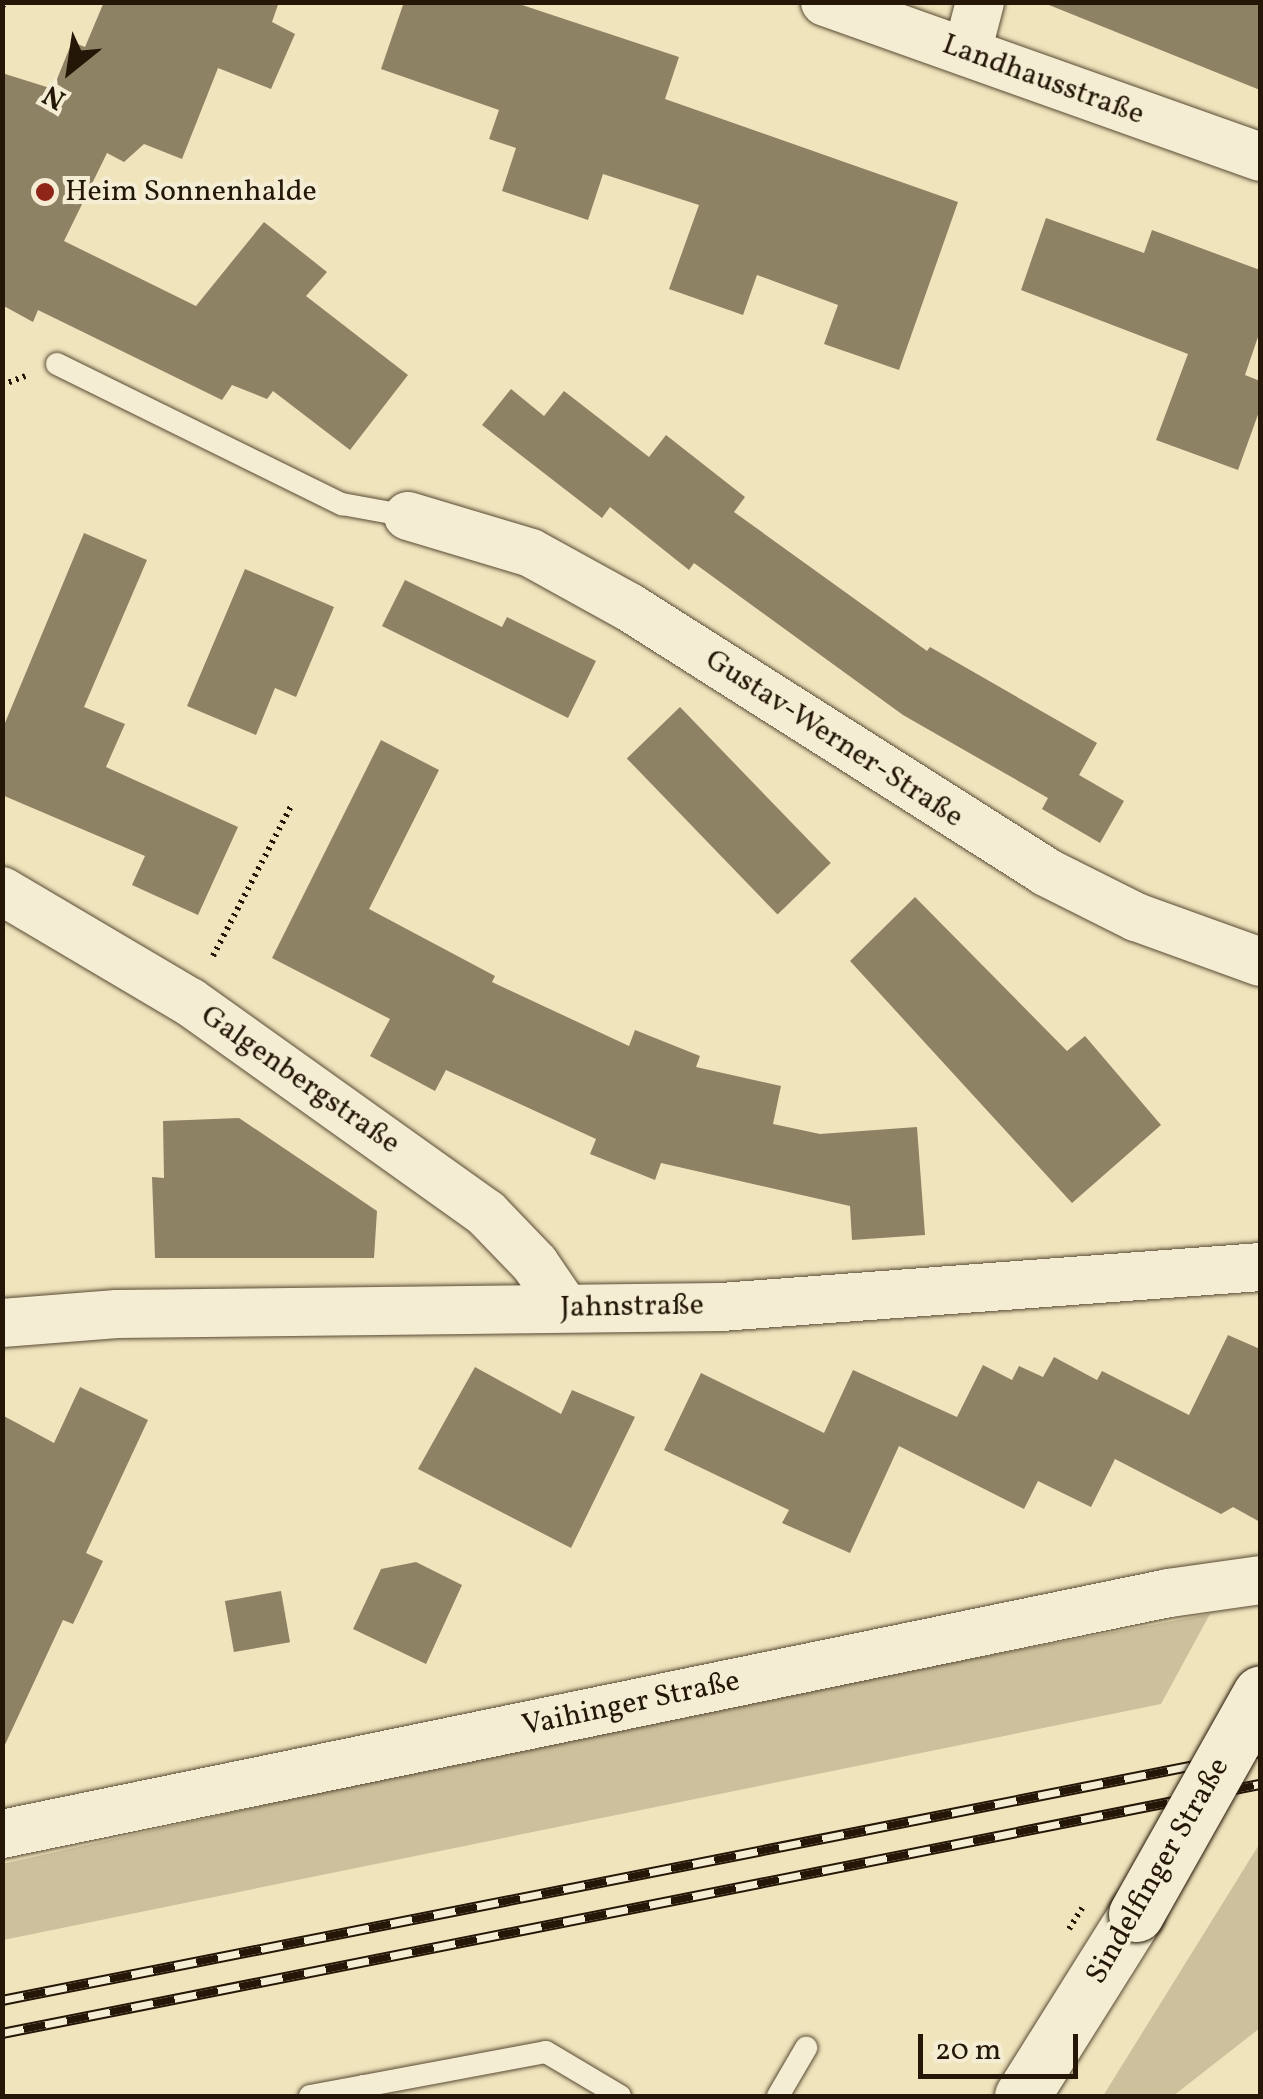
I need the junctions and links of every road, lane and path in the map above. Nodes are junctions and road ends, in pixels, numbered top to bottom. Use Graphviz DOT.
graph roads {
  1 [pos="825,2"];
  2 [pos="980,2"];
  3 [pos="967,52"];
  4 [pos="1260,157"];
  5 [pos="57,364"];
  6 [pos="408,516"];
  7 [pos="292,804"];
  8 [pos="2,892"];
  9 [pos="1260,962"];
  10 [pos="190,1002"];
  11 [pos="1260,1267"];
  12 [pos="564,1308"];
  13 [pos="2,1323"];
  14 [pos="1260,1580"];
  15 [pos="1260,1694"];
  16 [pos="2,1834"];
  17 [pos="806,2048"];
  18 [pos="361,2091"];
  19 [pos="310,2096"];
  20 [pos="620,2096"];
  21 [pos="778,2096"];
  22 [pos="1022,2096"];
  1 -- 3 [label="street, Landhausstraße"];
  2 -- 3 [label="street"];
  3 -- 4 [label="street, Landhausstraße"];
  5 -- 6 [label="lane"];
  6 -- 9 [label="street, Gustav-Werner-Straße"];
  7 -- 10 [label="path"];
  8 -- 10 [label="street, Galgenbergstraße"];
  10 -- 12 [label="street, Galgenbergstraße"];
  11 -- 12 [label="street, Jahnstraße"];
  12 -- 13 [label="street, Jahnstraße"];
  14 -- 16 [label="street, Vaihinger Straße"];
  15 -- 22 [label="main road, Sindelfinger Straße, bridge"];
  17 -- 21 [label="lane"];
  18 -- 19 [label="lane"];
  18 -- 20 [label="lane"];
}
